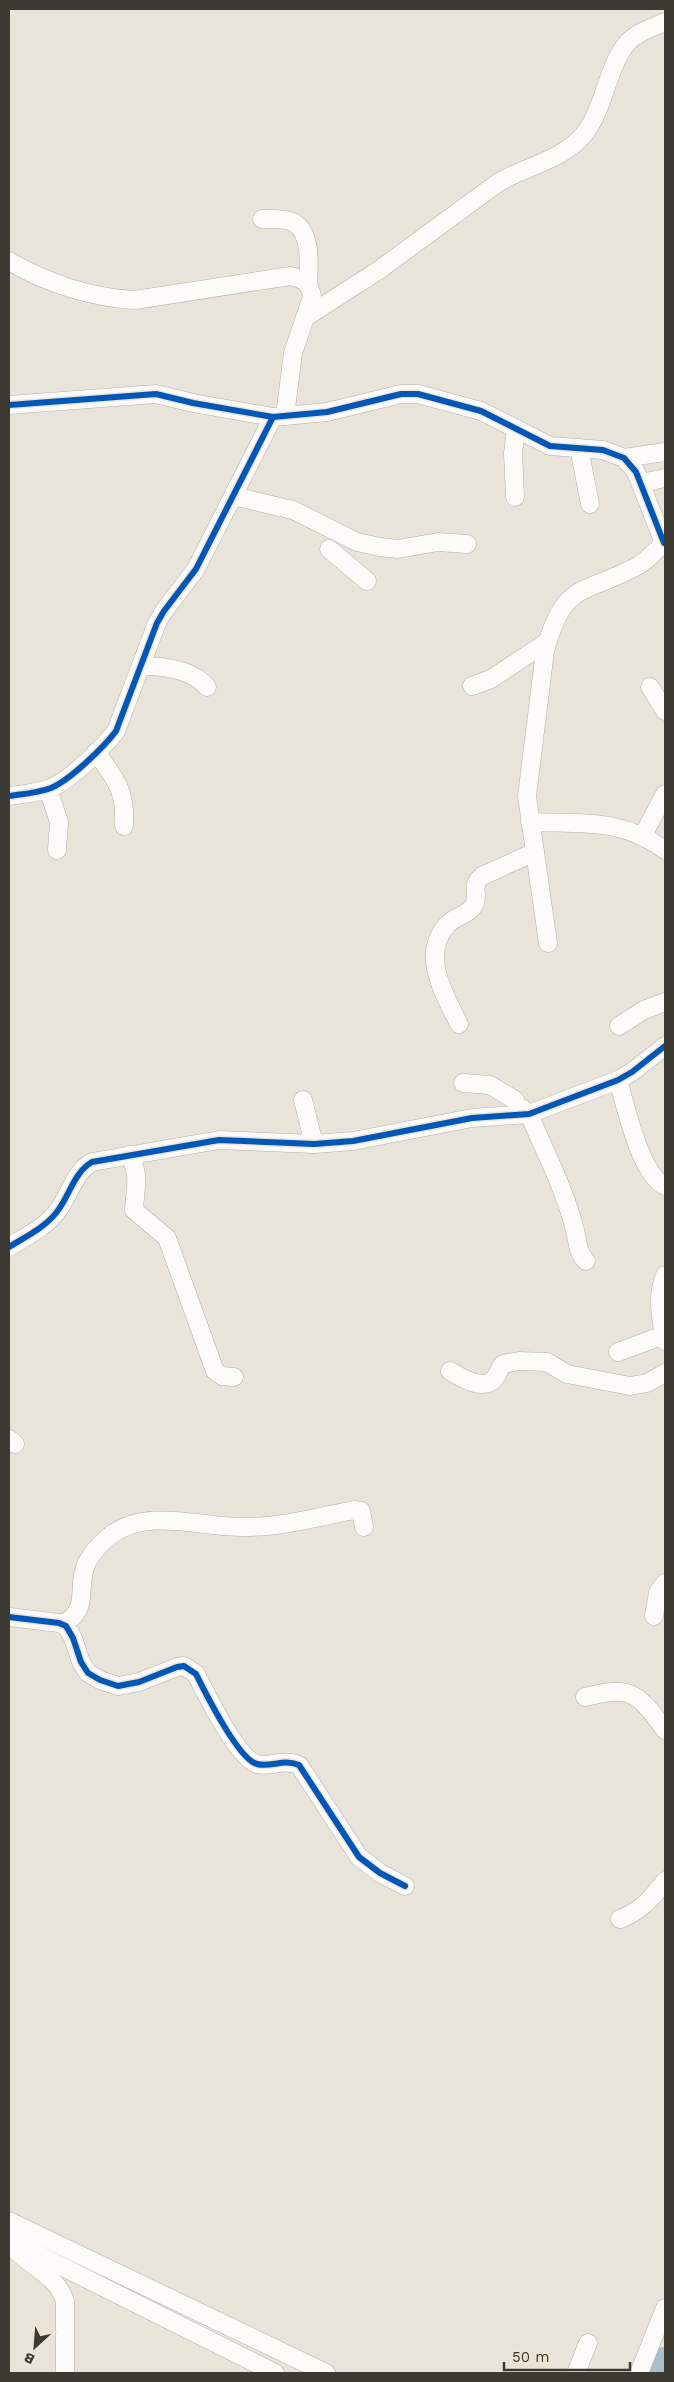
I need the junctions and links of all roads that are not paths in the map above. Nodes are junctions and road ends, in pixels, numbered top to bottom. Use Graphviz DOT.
graph roads {
  1 [pos="665,22"];
  2 [pos="262,219"];
  3 [pos="9,261"];
  4 [pos="308,283"];
  5 [pos="306,317"];
  6 [pos="9,405"];
  7 [pos="279,416"];
  8 [pos="516,429"];
  9 [pos="579,448"];
  10 [pos="665,452"];
  11 [pos="624,458"];
  12 [pos="665,478"];
  13 [pos="640,483"];
  14 [pos="233,496"];
  15 [pos="515,497"];
  16 [pos="590,504"];
  17 [pos="309,516"];
  18 [pos="664,543"];
  19 [pos="467,544"];
  20 [pos="367,581"];
  21 [pos="547,642"];
  22 [pos="142,666"];
  23 [pos="472,686"];
  24 [pos="207,687"];
  25 [pos="650,687"];
  26 [pos="665,710"];
  27 [pos="96,752"];
  28 [pos="48,789"];
  29 [pos="665,794"];
  30 [pos="9,796"];
  31 [pos="530,822"];
  32 [pos="124,826"];
  33 [pos="643,835"];
  34 [pos="57,850"];
  35 [pos="665,850"];
  36 [pos="534,852"];
  37 [pos="548,943"];
  38 [pos="665,1002"];
  39 [pos="459,1024"];
  40 [pos="619,1026"];
  41 [pos="665,1046"];
  42 [pos="618,1080"];
  43 [pos="463,1083"];
  44 [pos="303,1100"];
  45 [pos="522,1108"];
  46 [pos="314,1144"];
  47 [pos="128,1155"];
  48 [pos="665,1186"];
  49 [pos="9,1247"];
  50 [pos="586,1261"];
  51 [pos="665,1275"];
  52 [pos="665,1338"];
  53 [pos="618,1352"];
  54 [pos="450,1371"];
  55 [pos="665,1373"];
  56 [pos="234,1376"];
  57 [pos="364,1527"];
  58 [pos="665,1583"];
  59 [pos="654,1616"];
  60 [pos="9,1617"];
  61 [pos="63,1624"];
  62 [pos="585,1697"];
  63 [pos="665,1730"];
  64 [pos="665,1881"];
  65 [pos="405,1886"];
  66 [pos="620,1919"];
  67 [pos="9,2221"];
  68 [pos="9,2242"];
  69 [pos="665,2308"];
  70 [pos="588,2343"];
  71 [pos="65,2373"];
  72 [pos="275,2373"];
  73 [pos="326,2373"];
  74 [pos="576,2373"];
  75 [pos="639,2373"];
  1 -- 5 [label="street"];
  2 -- 4 [label="street"];
  3 -- 4 [label="street"];
  4 -- 5 [label="street"];
  5 -- 7 [label="street"];
  6 -- 7 [label="street"];
  7 -- 8 [label="street"];
  7 -- 14 [label="street"];
  8 -- 9 [label="street"];
  8 -- 15 [label="street"];
  9 -- 11 [label="street"];
  9 -- 16 [label="street"];
  10 -- 11 [label="street"];
  11 -- 13 [label="street"];
  12 -- 13 [label="street"];
  13 -- 18 [label="street"];
  14 -- 17 [label="street"];
  14 -- 22 [label="street"];
  17 -- 19 [label="street"];
  17 -- 20 [label="street"];
  18 -- 21 [label="street"];
  21 -- 23 [label="street"];
  21 -- 31 [label="street"];
  22 -- 24 [label="street"];
  22 -- 27 [label="street"];
  25 -- 26 [label="street"];
  27 -- 28 [label="street"];
  27 -- 32 [label="street"];
  28 -- 30 [label="street"];
  28 -- 34 [label="street"];
  29 -- 33 [label="street"];
  31 -- 33 [label="street"];
  31 -- 36 [label="street"];
  33 -- 35 [label="street"];
  36 -- 37 [label="street"];
  36 -- 39 [label="street"];
  38 -- 40 [label="street"];
  41 -- 42 [label="street"];
  42 -- 45 [label="street"];
  42 -- 48 [label="street"];
  43 -- 45 [label="street"];
  44 -- 46 [label="street"];
  45 -- 46 [label="street"];
  45 -- 50 [label="street"];
  46 -- 47 [label="street"];
  47 -- 49 [label="street"];
  47 -- 56 [label="street"];
  51 -- 52 [label="street"];
  52 -- 53 [label="street"];
  54 -- 55 [label="street"];
  57 -- 61 [label="street"];
  58 -- 59 [label="street"];
  60 -- 61 [label="street"];
  61 -- 65 [label="street"];
  62 -- 63 [label="street"];
  64 -- 66 [label="street"];
  67 -- 73 [label="street"];
  68 -- 71 [label="street"];
  68 -- 72 [label="street"];
  69 -- 75 [label="street"];
  70 -- 74 [label="street"];
}
